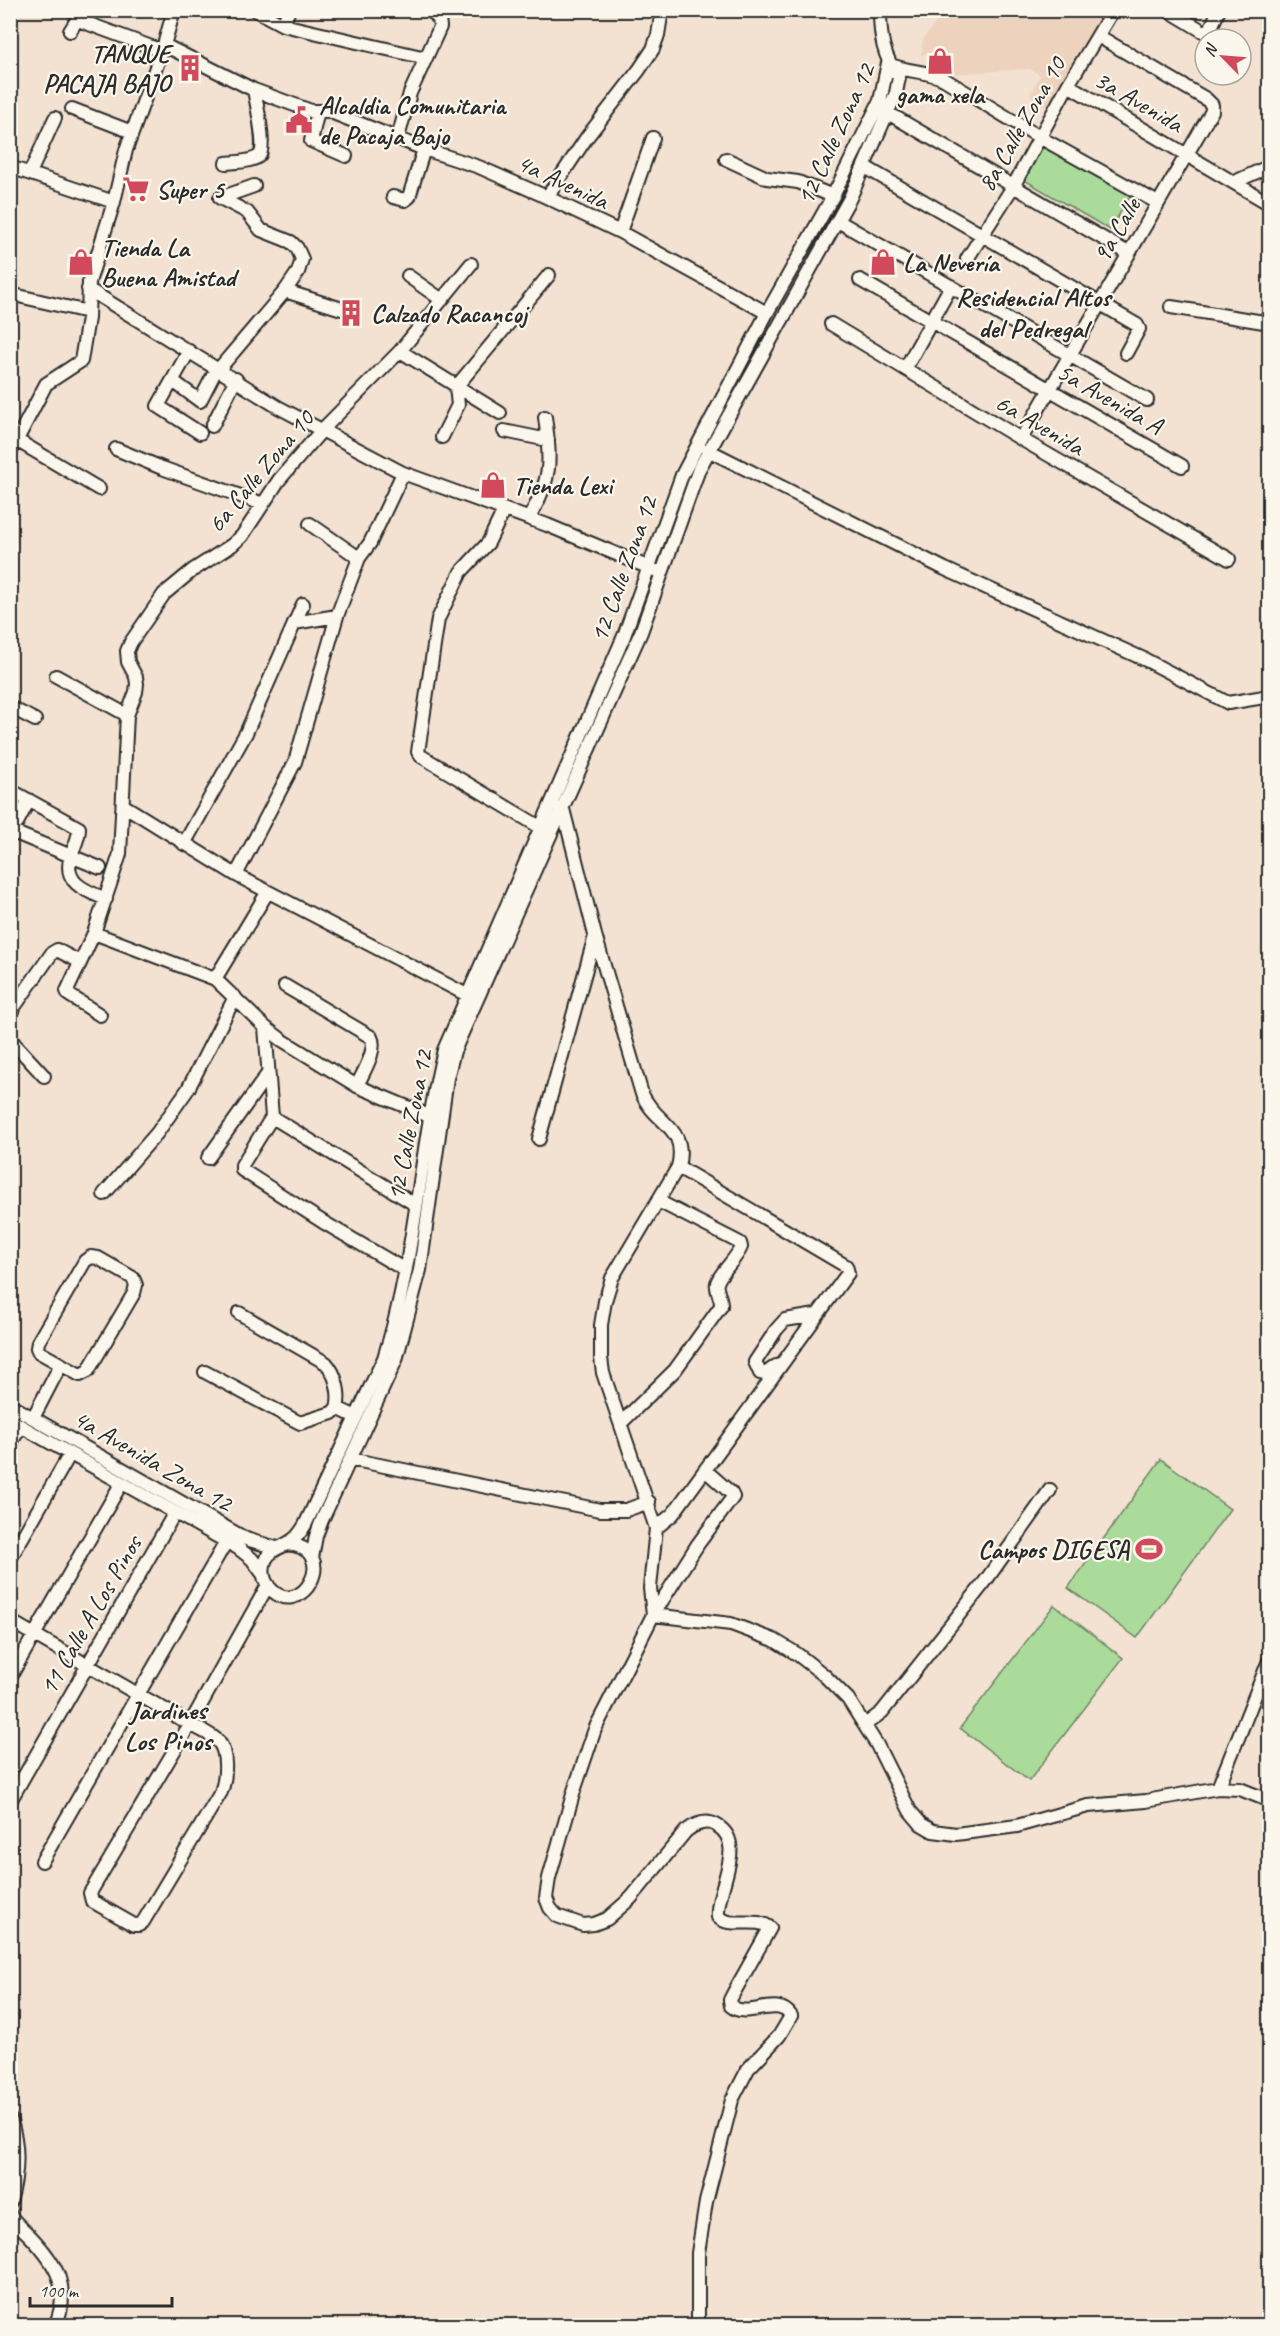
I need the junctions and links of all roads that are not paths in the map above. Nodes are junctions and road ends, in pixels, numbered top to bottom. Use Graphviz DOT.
graph roads {
  1 [pos="174,10"];
  2 [pos="255,10"];
  3 [pos="289,10"];
  4 [pos="430,10"];
  5 [pos="663,10"];
  6 [pos="880,10"];
  7 [pos="1113,10"];
  8 [pos="1168,10"];
  9 [pos="1219,10"];
  10 [pos="283,25"];
  11 [pos="1196,27"];
  12 [pos="1215,27"];
  13 [pos="70,31"];
  14 [pos="1098,36"];
  15 [pos="163,48"];
  16 [pos="426,58"];
  17 [pos="888,63"];
  18 [pos="1068,85"];
  19 [pos="254,90"];
  20 [pos="72,109"];
  21 [pos="318,111"];
  22 [pos="888,113"];
  23 [pos="55,118"];
  24 [pos="132,132"];
  25 [pos="398,138"];
  26 [pos="653,138"];
  27 [pos="1041,138"];
  28 [pos="424,149"];
  29 [pos="1186,155"];
  30 [pos="346,156"];
  31 [pos="726,159"];
  32 [pos="226,163"];
  33 [pos="1269,166"];
  34 [pos="10,167"];
  35 [pos="865,167"];
  36 [pos="30,173"];
  37 [pos="1236,184"];
  38 [pos="1014,185"];
  39 [pos="254,186"];
  40 [pos="833,196"];
  41 [pos="393,197"];
  42 [pos="547,197"];
  43 [pos="114,202"];
  44 [pos="1158,203"];
  45 [pos="1269,204"];
  46 [pos="838,221"];
  47 [pos="620,232"];
  48 [pos="981,235"];
  49 [pos="1128,253"];
  50 [pos="967,259"];
  51 [pos="471,264"];
  52 [pos="549,275"];
  53 [pos="408,276"];
  54 [pos="860,280"];
  55 [pos="951,286"];
  56 [pos="88,289"];
  57 [pos="285,291"];
  58 [pos="10,294"];
  59 [pos="442,300"];
  60 [pos="1099,303"];
  61 [pos="1171,307"];
  62 [pos="342,309"];
  63 [pos="88,312"];
  64 [pos="767,313"];
  65 [pos="932,321"];
  66 [pos="1269,323"];
  67 [pos="831,324"];
  68 [pos="189,351"];
  69 [pos="400,351"];
  70 [pos="1126,352"];
  71 [pos="1069,355"];
  72 [pos="218,368"];
  73 [pos="904,369"];
  74 [pos="236,379"];
  75 [pos="172,381"];
  76 [pos="737,384"];
  77 [pos="456,387"];
  78 [pos="1049,389"];
  79 [pos="1147,399"];
  80 [pos="500,413"];
  81 [pos="545,417"];
  82 [pos="212,426"];
  83 [pos="322,430"];
  84 [pos="504,431"];
  85 [pos="200,433"];
  86 [pos="442,437"];
  87 [pos="1021,439"];
  88 [pos="548,440"];
  89 [pos="18,441"];
  90 [pos="116,449"];
  91 [pos="708,450"];
  92 [pos="10,453"];
  93 [pos="1182,466"];
  94 [pos="403,473"];
  95 [pos="99,489"];
  96 [pos="263,504"];
  97 [pos="504,510"];
  98 [pos="528,518"];
  99 [pos="310,524"];
  100 [pos="358,558"];
  101 [pos="1229,559"];
  102 [pos="656,570"];
  103 [pos="303,604"];
  104 [pos="337,616"];
  105 [pos="294,623"];
  106 [pos="56,676"];
  107 [pos="1269,696"];
  108 [pos="10,707"];
  109 [pos="127,715"];
  110 [pos="35,720"];
  111 [pos="10,790"];
  112 [pos="29,800"];
  113 [pos="550,803"];
  114 [pos="123,805"];
  115 [pos="563,809"];
  116 [pos="540,827"];
  117 [pos="12,834"];
  118 [pos="184,844"];
  119 [pos="71,855"];
  120 [pos="100,868"];
  121 [pos="236,875"];
  122 [pos="267,893"];
  123 [pos="106,899"];
  124 [pos="94,933"];
  125 [pos="595,934"];
  126 [pos="80,962"];
  127 [pos="215,979"];
  128 [pos="285,986"];
  129 [pos="467,995"];
  130 [pos="235,997"];
  131 [pos="10,1013"];
  132 [pos="100,1015"];
  133 [pos="265,1027"];
  134 [pos="10,1039"];
  135 [pos="267,1075"];
  136 [pos="44,1076"];
  137 [pos="357,1086"];
  138 [pos="272,1117"];
  139 [pos="435,1119"];
  140 [pos="538,1139"];
  141 [pos="208,1158"];
  142 [pos="678,1167"];
  143 [pos="104,1194"];
  144 [pos="658,1201"];
  145 [pos="416,1204"];
  146 [pos="405,1270"];
  147 [pos="239,1313"];
  148 [pos="816,1315"];
  149 [pos="782,1362"];
  150 [pos="61,1364"];
  151 [pos="205,1372"];
  152 [pos="10,1405"];
  153 [pos="337,1408"];
  154 [pos="356,1417"];
  155 [pos="33,1418"];
  156 [pos="16,1423"];
  157 [pos="621,1423"];
  158 [pos="10,1443"];
  159 [pos="70,1454"];
  160 [pos="350,1459"];
  161 [pos="705,1470"];
  162 [pos="121,1484"];
  163 [pos="1050,1490"];
  164 [pos="649,1502"];
  165 [pos="174,1514"];
  166 [pos="656,1528"];
  167 [pos="226,1542"];
  168 [pos="281,1546"];
  169 [pos="312,1558"];
  170 [pos="10,1559"];
  171 [pos="265,1580"];
  172 [pos="653,1615"];
  173 [pos="10,1621"];
  174 [pos="34,1635"];
  175 [pos="1269,1658"];
  176 [pos="88,1665"];
  177 [pos="10,1677"];
  178 [pos="138,1694"];
  179 [pos="190,1724"];
  180 [pos="865,1725"];
  181 [pos="1218,1788"];
  182 [pos="10,1801"];
  183 [pos="1269,1801"];
  184 [pos="42,1861"];
  185 [pos="10,2118"];
  186 [pos="10,2202"];
  187 [pos="10,2215"];
  188 [pos="55,2325"];
  189 [pos="698,2325"];
  1 -- 15 [label="street"];
  2 -- 10 [label="street"];
  3 -- 10 [label="street"];
  4 -- 16 [label="street"];
  5 -- 42 [label="street"];
  6 -- 17 [label="street"];
  7 -- 14 [label="street, 8a Calle Zona 10"];
  8 -- 11 [label="street"];
  9 -- 12 [label="street"];
  10 -- 16 [label="street"];
  13 -- 15 [label="street, 4a Avenida"];
  14 -- 18 [label="street, 8a Calle Zona 10"];
  14 -- 29 [label="street, 9a Calle"];
  15 -- 19 [label="street, 4a Avenida"];
  15 -- 24 [label="street"];
  16 -- 25 [label="street"];
  17 -- 22 [label="street, 12 Calle Zona 12"];
  17 -- 27 [label="street"];
  17 -- 40 [label="street, 12 Calle Zona 12"];
  18 -- 27 [label="street, 8a Calle Zona 10"];
  18 -- 29 [label="street, 3a Avenida"];
  19 -- 21 [label="street, 4a Avenida"];
  19 -- 32 [label="street"];
  20 -- 24 [label="street"];
  21 -- 25 [label="street, 4a Avenida"];
  21 -- 30 [label="street"];
  22 -- 35 [label="street, 12 Calle Zona 12"];
  22 -- 38 [label="street"];
  23 -- 36 [label="street"];
  24 -- 43 [label="street"];
  25 -- 28 [label="street, 4a Avenida"];
  26 -- 47 [label="street"];
  27 -- 38 [label="street, 8a Calle Zona 10"];
  27 -- 44 [label="street"];
  28 -- 41 [label="street"];
  28 -- 42 [label="street, 4a Avenida"];
  29 -- 37 [label="street, 3a Avenida"];
  29 -- 44 [label="street, 9a Calle"];
  31 -- 40 [label="street"];
  33 -- 37 [label="street"];
  34 -- 36 [label="street"];
  35 -- 46 [label="street, 12 Calle Zona 12"];
  35 -- 48 [label="street"];
  36 -- 43 [label="street"];
  37 -- 45 [label="street, 3a Avenida"];
  38 -- 48 [label="street, 8a Calle Zona 10"];
  38 -- 49 [label="street"];
  39 -- 57 [label="street"];
  40 -- 64 [label="street, 12 Calle Zona 12"];
  42 -- 47 [label="street, 4a Avenida"];
  43 -- 56 [label="street"];
  44 -- 49 [label="street, 9a Calle"];
  46 -- 55 [label="street"];
  46 -- 76 [label="street, 12 Calle Zona 12"];
  47 -- 64 [label="street, 4a Avenida"];
  48 -- 50 [label="street, 8a Calle Zona 10"];
  48 -- 60 [label="street"];
  49 -- 60 [label="street, 9a Calle"];
  51 -- 59 [label="street, 6a Calle Zona 10"];
  52 -- 77 [label="street"];
  53 -- 59 [label="street"];
  54 -- 65 [label="street, 5a Avenida A"];
  55 -- 65 [label="street"];
  55 -- 71 [label="street"];
  56 -- 63 [label="street"];
  56 -- 68 [label="street"];
  57 -- 62 [label="street"];
  57 -- 72 [label="street"];
  58 -- 63 [label="street"];
  59 -- 69 [label="street, 6a Calle Zona 10"];
  60 -- 70 [label="street"];
  60 -- 71 [label="street, 9a Calle"];
  61 -- 66 [label="street"];
  63 -- 89 [label="street"];
  64 -- 76 [label="street, 12 Calle Zona 12"];
  65 -- 73 [label="street"];
  65 -- 78 [label="street, 5a Avenida A"];
  67 -- 73 [label="street, 6a Avenida"];
  68 -- 72 [label="street"];
  68 -- 75 [label="street"];
  69 -- 77 [label="street"];
  69 -- 83 [label="street, 6a Calle Zona 10"];
  71 -- 78 [label="street, 9a Calle"];
  71 -- 79 [label="street"];
  72 -- 74 [label="street"];
  72 -- 75 [label="street"];
  73 -- 87 [label="street, 6a Avenida"];
  74 -- 82 [label="street"];
  74 -- 83 [label="street"];
  75 -- 85 [label="street"];
  76 -- 91 [label="street, 12 Calle Zona 12"];
  76 -- 102 [label="street, 12 Calle Zona 12"];
  77 -- 80 [label="street"];
  77 -- 86 [label="street"];
  78 -- 87 [label="street, 9a Calle"];
  78 -- 93 [label="street, 5a Avenida A"];
  81 -- 88 [label="street"];
  83 -- 94 [label="street"];
  83 -- 96 [label="street, 6a Calle Zona 10"];
  84 -- 88 [label="street"];
  87 -- 101 [label="street, 6a Avenida"];
  88 -- 98 [label="street"];
  89 -- 92 [label="street"];
  89 -- 95 [label="street"];
  90 -- 96 [label="street"];
  91 -- 102 [label="street, 12 Calle Zona 12"];
  91 -- 107 [label="street"];
  94 -- 97 [label="street"];
  94 -- 100 [label="street"];
  96 -- 109 [label="street, 6a Calle Zona 10"];
  97 -- 98 [label="street"];
  97 -- 116 [label="street"];
  98 -- 102 [label="street"];
  99 -- 100 [label="street"];
  100 -- 104 [label="street"];
  102 -- 113 [label="street, 12 Calle Zona 12"];
  102 -- 115 [label="street, 12 Calle Zona 12"];
  103 -- 105 [label="street"];
  104 -- 105 [label="street"];
  104 -- 121 [label="street"];
  105 -- 118 [label="street"];
  106 -- 109 [label="street"];
  108 -- 110 [label="street"];
  109 -- 114 [label="street, 6a Calle Zona 10"];
  111 -- 112 [label="street"];
  112 -- 117 [label="street"];
  112 -- 119 [label="street"];
  113 -- 115 [label="street"];
  113 -- 116 [label="street, 12 Calle Zona 12"];
  114 -- 118 [label="street"];
  114 -- 123 [label="street, 6a Calle Zona 10"];
  115 -- 125 [label="street"];
  115 -- 139 [label="street, 12 Calle Zona 12"];
  116 -- 129 [label="street, 12 Calle Zona 12"];
  117 -- 119 [label="street"];
  118 -- 121 [label="street"];
  119 -- 120 [label="street"];
  119 -- 123 [label="street"];
  121 -- 122 [label="street"];
  122 -- 127 [label="street"];
  122 -- 129 [label="street"];
  123 -- 124 [label="street, 6a Calle Zona 10"];
  124 -- 126 [label="street, 6a Calle Zona 10"];
  124 -- 127 [label="street"];
  125 -- 140 [label="street"];
  125 -- 142 [label="street"];
  126 -- 131 [label="street"];
  126 -- 132 [label="street, 6a Calle Zona 10"];
  127 -- 130 [label="street"];
  128 -- 137 [label="street"];
  129 -- 139 [label="street, 12 Calle Zona 12"];
  130 -- 133 [label="street"];
  130 -- 143 [label="street"];
  133 -- 135 [label="street"];
  133 -- 137 [label="street"];
  134 -- 136 [label="street"];
  135 -- 138 [label="street"];
  135 -- 141 [label="street"];
  137 -- 139 [label="street"];
  138 -- 145 [label="street"];
  138 -- 146 [label="street"];
  139 -- 145 [label="street, 12 Calle Zona 12"];
  139 -- 160 [label="street, 12 Calle Zona 12"];
  142 -- 144 [label="street"];
  142 -- 148 [label="street"];
  144 -- 157 [label="street"];
  144 -- 157 [label="street"];
  145 -- 146 [label="street, 12 Calle Zona 12"];
  146 -- 154 [label="street, 12 Calle Zona 12"];
  147 -- 153 [label="street"];
  148 -- 149 [label="street"];
  148 -- 149 [label="street"];
  149 -- 161 [label="street"];
  150 -- 150 [label="street"];
  150 -- 155 [label="street"];
  151 -- 153 [label="street"];
  152 -- 155 [label="street, 4a Avenida Zona 12"];
  153 -- 154 [label="street"];
  154 -- 168 [label="street, 12 Calle Zona 12"];
  155 -- 168 [label="street, 4a Avenida Zona 12"];
  156 -- 158 [label="street"];
  156 -- 159 [label="street, 4a Avenida Zona 12"];
  157 -- 164 [label="street"];
  159 -- 162 [label="street, 4a Avenida Zona 12"];
  159 -- 170 [label="street"];
  160 -- 164 [label="street"];
  160 -- 169 [label="street, 12 Calle Zona 12"];
  161 -- 166 [label="street"];
  161 -- 172 [label="street"];
  162 -- 165 [label="street, 4a Avenida Zona 12"];
  162 -- 174 [label="street"];
  163 -- 180 [label="street"];
  164 -- 166 [label="street"];
  165 -- 167 [label="street, 4a Avenida Zona 12"];
  165 -- 176 [label="street, 11 Calle A Los Pinos"];
  166 -- 172 [label="street"];
  167 -- 171 [label="street, 4a Avenida Zona 12"];
  167 -- 178 [label="street"];
  168 -- 169 [label="street"];
  168 -- 171 [label="street"];
  169 -- 171 [label="street"];
  171 -- 179 [label="street"];
  172 -- 180 [label="street"];
  172 -- 189 [label="street"];
  173 -- 174 [label="street"];
  174 -- 176 [label="street"];
  174 -- 177 [label="street"];
  175 -- 181 [label="street"];
  176 -- 178 [label="street"];
  176 -- 182 [label="street, 11 Calle A Los Pinos"];
  178 -- 179 [label="street"];
  178 -- 184 [label="street"];
  179 -- 179 [label="street"];
  180 -- 181 [label="street"];
  181 -- 183 [label="street"];
  185 -- 186 [label="street"];
  187 -- 188 [label="street"];
}
